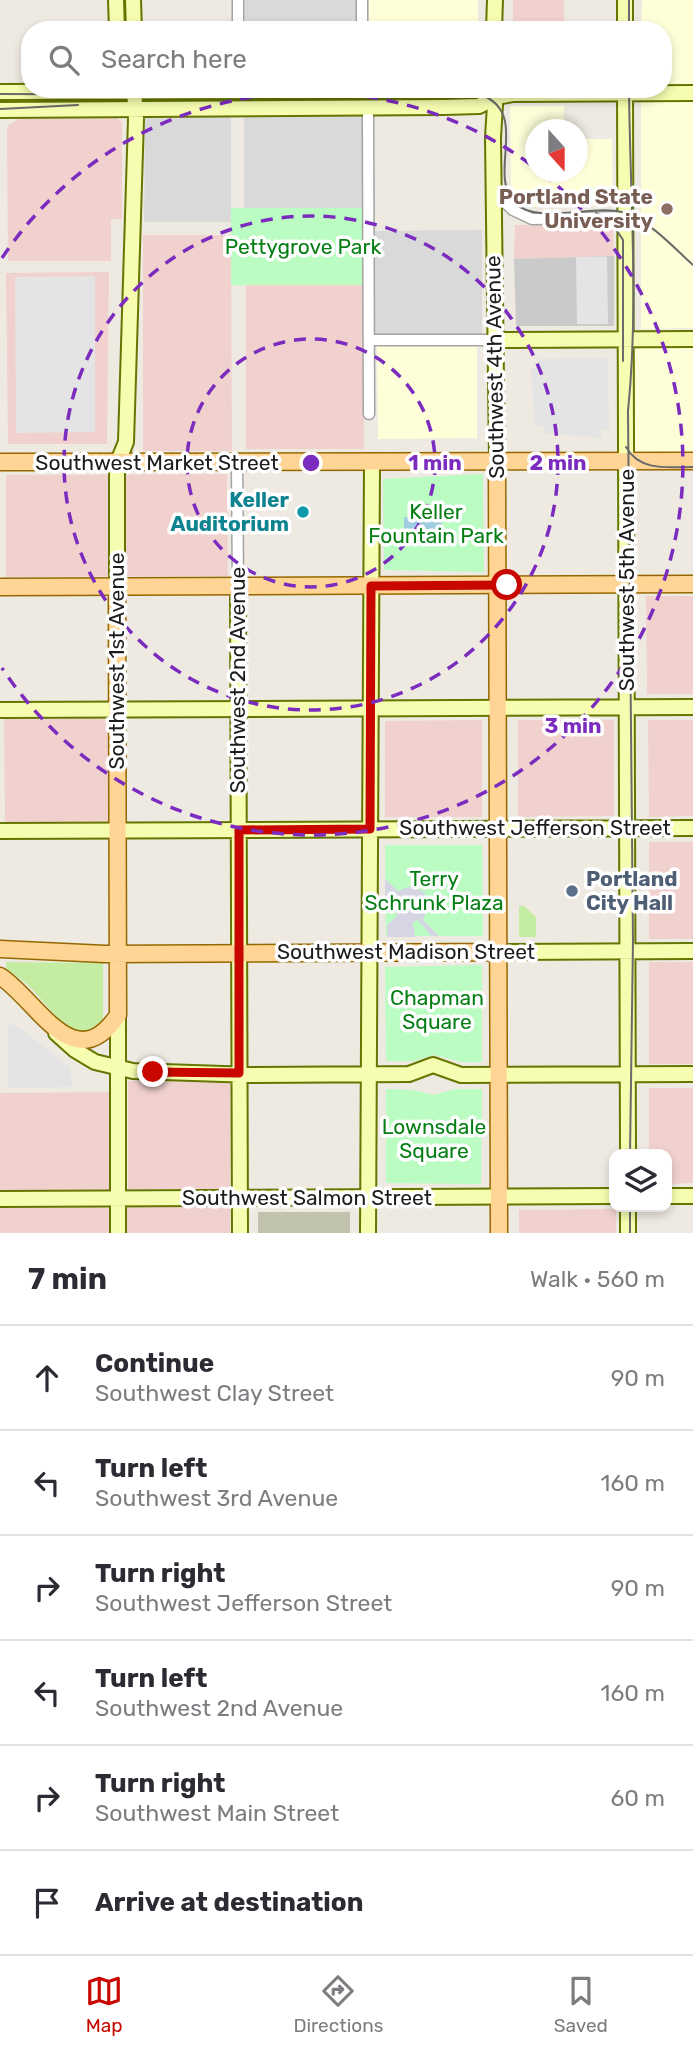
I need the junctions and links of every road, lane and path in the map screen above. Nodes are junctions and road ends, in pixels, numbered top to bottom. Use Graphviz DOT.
graph roads {
  1 [pos="116,0"];
  2 [pos="133,0"];
  3 [pos="238,0"];
  4 [pos="362,0"];
  5 [pos="495,0"];
  6 [pos="625,0"];
  7 [pos="117,21"];
  8 [pos="134,21"];
  9 [pos="238,21"];
  10 [pos="362,21"];
  11 [pos="494,21"];
  12 [pos="625,21"];
  13 [pos="0,92"];
  14 [pos="21,92"];
  15 [pos="672,92"];
  16 [pos="693,93"];
  17 [pos="133,98"];
  18 [pos="490,98"];
  19 [pos="496,98"];
  20 [pos="625,98"];
  21 [pos="134,109"];
  22 [pos="0,110"];
  23 [pos="368,114"];
  24 [pos="494,192"];
  25 [pos="626,217"];
  26 [pos="626,339"];
  27 [pos="693,339"];
  28 [pos="494,340"];
  29 [pos="369,341"];
  30 [pos="369,414"];
  31 [pos="626,461"];
  32 [pos="693,461"];
  33 [pos="0,462"];
  34 [pos="372,462"];
  35 [pos="497,462"];
  36 [pos="237,463"];
  37 [pos="117,464"];
  38 [pos="627,584"];
  39 [pos="693,584"];
  40 [pos="497,585"];
  41 [pos="238,586"];
  42 [pos="371,586"];
  43 [pos="0,587"];
  44 [pos="117,587"];
  45 [pos="627,707"];
  46 [pos="693,707"];
  47 [pos="370,708"];
  48 [pos="497,708"];
  49 [pos="117,709"];
  50 [pos="238,709"];
  51 [pos="0,710"];
  52 [pos="498,828"];
  53 [pos="627,828"];
  54 [pos="693,828"];
  55 [pos="370,829"];
  56 [pos="118,830"];
  57 [pos="239,830"];
  58 [pos="0,831"];
  59 [pos="3,951"];
  60 [pos="628,951"];
  61 [pos="693,951"];
  62 [pos="499,952"];
  63 [pos="239,953"];
  64 [pos="370,953"];
  65 [pos="118,954"];
  66 [pos="5,979"];
  67 [pos="118,1015"];
  68 [pos="48,1024"];
  69 [pos="119,1068"];
  70 [pos="239,1073"];
  71 [pos="370,1074"];
  72 [pos="628,1074"];
  73 [pos="693,1074"];
  74 [pos="499,1075"];
  75 [pos="628,1149"];
  76 [pos="609,1196"];
  77 [pos="672,1196"];
  78 [pos="693,1196"];
  79 [pos="368,1197"];
  80 [pos="499,1197"];
  81 [pos="119,1198"];
  82 [pos="239,1198"];
  83 [pos="0,1199"];
  84 [pos="628,1212"];
  85 [pos="118,1233"];
  86 [pos="240,1233"];
  87 [pos="368,1233"];
  88 [pos="499,1233"];
  89 [pos="628,1233"];
  1 -- 7 [label="street"];
  2 -- 8 [label="street"];
  3 -- 9 [label="street"];
  4 -- 10 [label="street"];
  5 -- 11 [label="street"];
  6 -- 12 [label="street"];
  13 -- 14 [label="street"];
  15 -- 16 [label="street"];
  17 -- 21 [label="street, Southwest 1st Avenue"];
  18 -- 21 [label="street"];
  19 -- 24 [label="street, Southwest 4th Avenue"];
  20 -- 25 [label="street, Southwest 5th Avenue"];
  21 -- 22 [label="street"];
  21 -- 37 [label="street, Southwest 1st Avenue"];
  23 -- 29 [label="street"];
  24 -- 25 [label="street"];
  24 -- 28 [label="street, Southwest 4th Avenue"];
  25 -- 26 [label="street, Southwest 5th Avenue"];
  26 -- 27 [label="street"];
  26 -- 28 [label="street"];
  26 -- 31 [label="street, Southwest 5th Avenue"];
  28 -- 29 [label="street"];
  28 -- 35 [label="street, Southwest 4th Avenue"];
  29 -- 30 [label="street"];
  31 -- 32 [label="main road, Southwest Market Street"];
  31 -- 35 [label="main road, Southwest Market Street"];
  31 -- 38 [label="street, Southwest 5th Avenue"];
  33 -- 37 [label="main road, Southwest Market Street"];
  34 -- 35 [label="main road, Southwest Market Street"];
  34 -- 36 [label="main road, Southwest Market Street"];
  34 -- 42 [label="street"];
  35 -- 40 [label="main road, Southwest 4th Avenue"];
  36 -- 37 [label="main road, Southwest Market Street"];
  36 -- 41 [label="street, Southwest 2nd Avenue"];
  37 -- 44 [label="street, Southwest 1st Avenue"];
  38 -- 39 [label="main road"];
  38 -- 40 [label="main road"];
  38 -- 45 [label="street, Southwest 5th Avenue"];
  40 -- 42 [label="main road"];
  40 -- 48 [label="main road, Southwest 4th Avenue"];
  41 -- 42 [label="main road"];
  41 -- 44 [label="main road"];
  41 -- 50 [label="street, Southwest 2nd Avenue"];
  42 -- 47 [label="street"];
  43 -- 44 [label="main road"];
  44 -- 49 [label="main road, Southwest 1st Avenue"];
  45 -- 46 [label="street"];
  45 -- 48 [label="street"];
  45 -- 53 [label="street, Southwest 5th Avenue"];
  47 -- 48 [label="street"];
  47 -- 50 [label="street"];
  47 -- 55 [label="street"];
  48 -- 52 [label="main road, Southwest 4th Avenue"];
  49 -- 50 [label="street"];
  49 -- 51 [label="street"];
  49 -- 56 [label="main road, Southwest 1st Avenue"];
  50 -- 57 [label="street, Southwest 2nd Avenue"];
  52 -- 53 [label="street, Southwest Jefferson Street"];
  52 -- 55 [label="street, Southwest Jefferson Street"];
  52 -- 62 [label="main road, Southwest 4th Avenue"];
  53 -- 54 [label="street, Southwest Jefferson Street"];
  53 -- 60 [label="street, Southwest 5th Avenue"];
  55 -- 57 [label="street, Southwest Jefferson Street"];
  55 -- 64 [label="street"];
  56 -- 57 [label="street, Southwest Jefferson Street"];
  56 -- 58 [label="street, Southwest Jefferson Street"];
  56 -- 65 [label="main road, Southwest 1st Avenue"];
  57 -- 63 [label="street, Southwest 2nd Avenue"];
  59 -- 65 [label="main road, Southwest Madison Street"];
  60 -- 61 [label="street, Southwest Madison Street"];
  60 -- 62 [label="street, Southwest Madison Street"];
  60 -- 72 [label="street, Southwest 5th Avenue"];
  62 -- 64 [label="main road, Southwest Madison Street"];
  62 -- 74 [label="main road, Southwest 4th Avenue"];
  63 -- 64 [label="main road, Southwest Madison Street"];
  63 -- 65 [label="main road, Southwest Madison Street"];
  63 -- 70 [label="street, Southwest 2nd Avenue"];
  64 -- 71 [label="street"];
  65 -- 67 [label="main road, Southwest 1st Avenue"];
  66 -- 68 [label="main road"];
  67 -- 68 [label="main road"];
  67 -- 69 [label="street, Southwest 1st Avenue"];
  68 -- 69 [label="street"];
  69 -- 70 [label="street"];
  69 -- 81 [label="street, Southwest 1st Avenue"];
  70 -- 71 [label="street"];
  70 -- 82 [label="street, Southwest 2nd Avenue"];
  71 -- 74 [label="street"];
  71 -- 79 [label="street"];
  72 -- 73 [label="street"];
  72 -- 74 [label="street"];
  72 -- 75 [label="street, Southwest 5th Avenue"];
  74 -- 80 [label="main road, Southwest 4th Avenue"];
  76 -- 80 [label="street, Southwest Salmon Street"];
  77 -- 78 [label="street"];
  79 -- 80 [label="street, Southwest Salmon Street"];
  79 -- 82 [label="street, Southwest Salmon Street"];
  79 -- 87 [label="street"];
  80 -- 88 [label="main road, Southwest 4th Avenue"];
  81 -- 82 [label="street, Southwest Salmon Street"];
  81 -- 83 [label="street, Southwest Salmon Street"];
  81 -- 85 [label="street, Southwest 1st Avenue"];
  82 -- 86 [label="street, Southwest 2nd Avenue"];
  84 -- 89 [label="street"];
}
